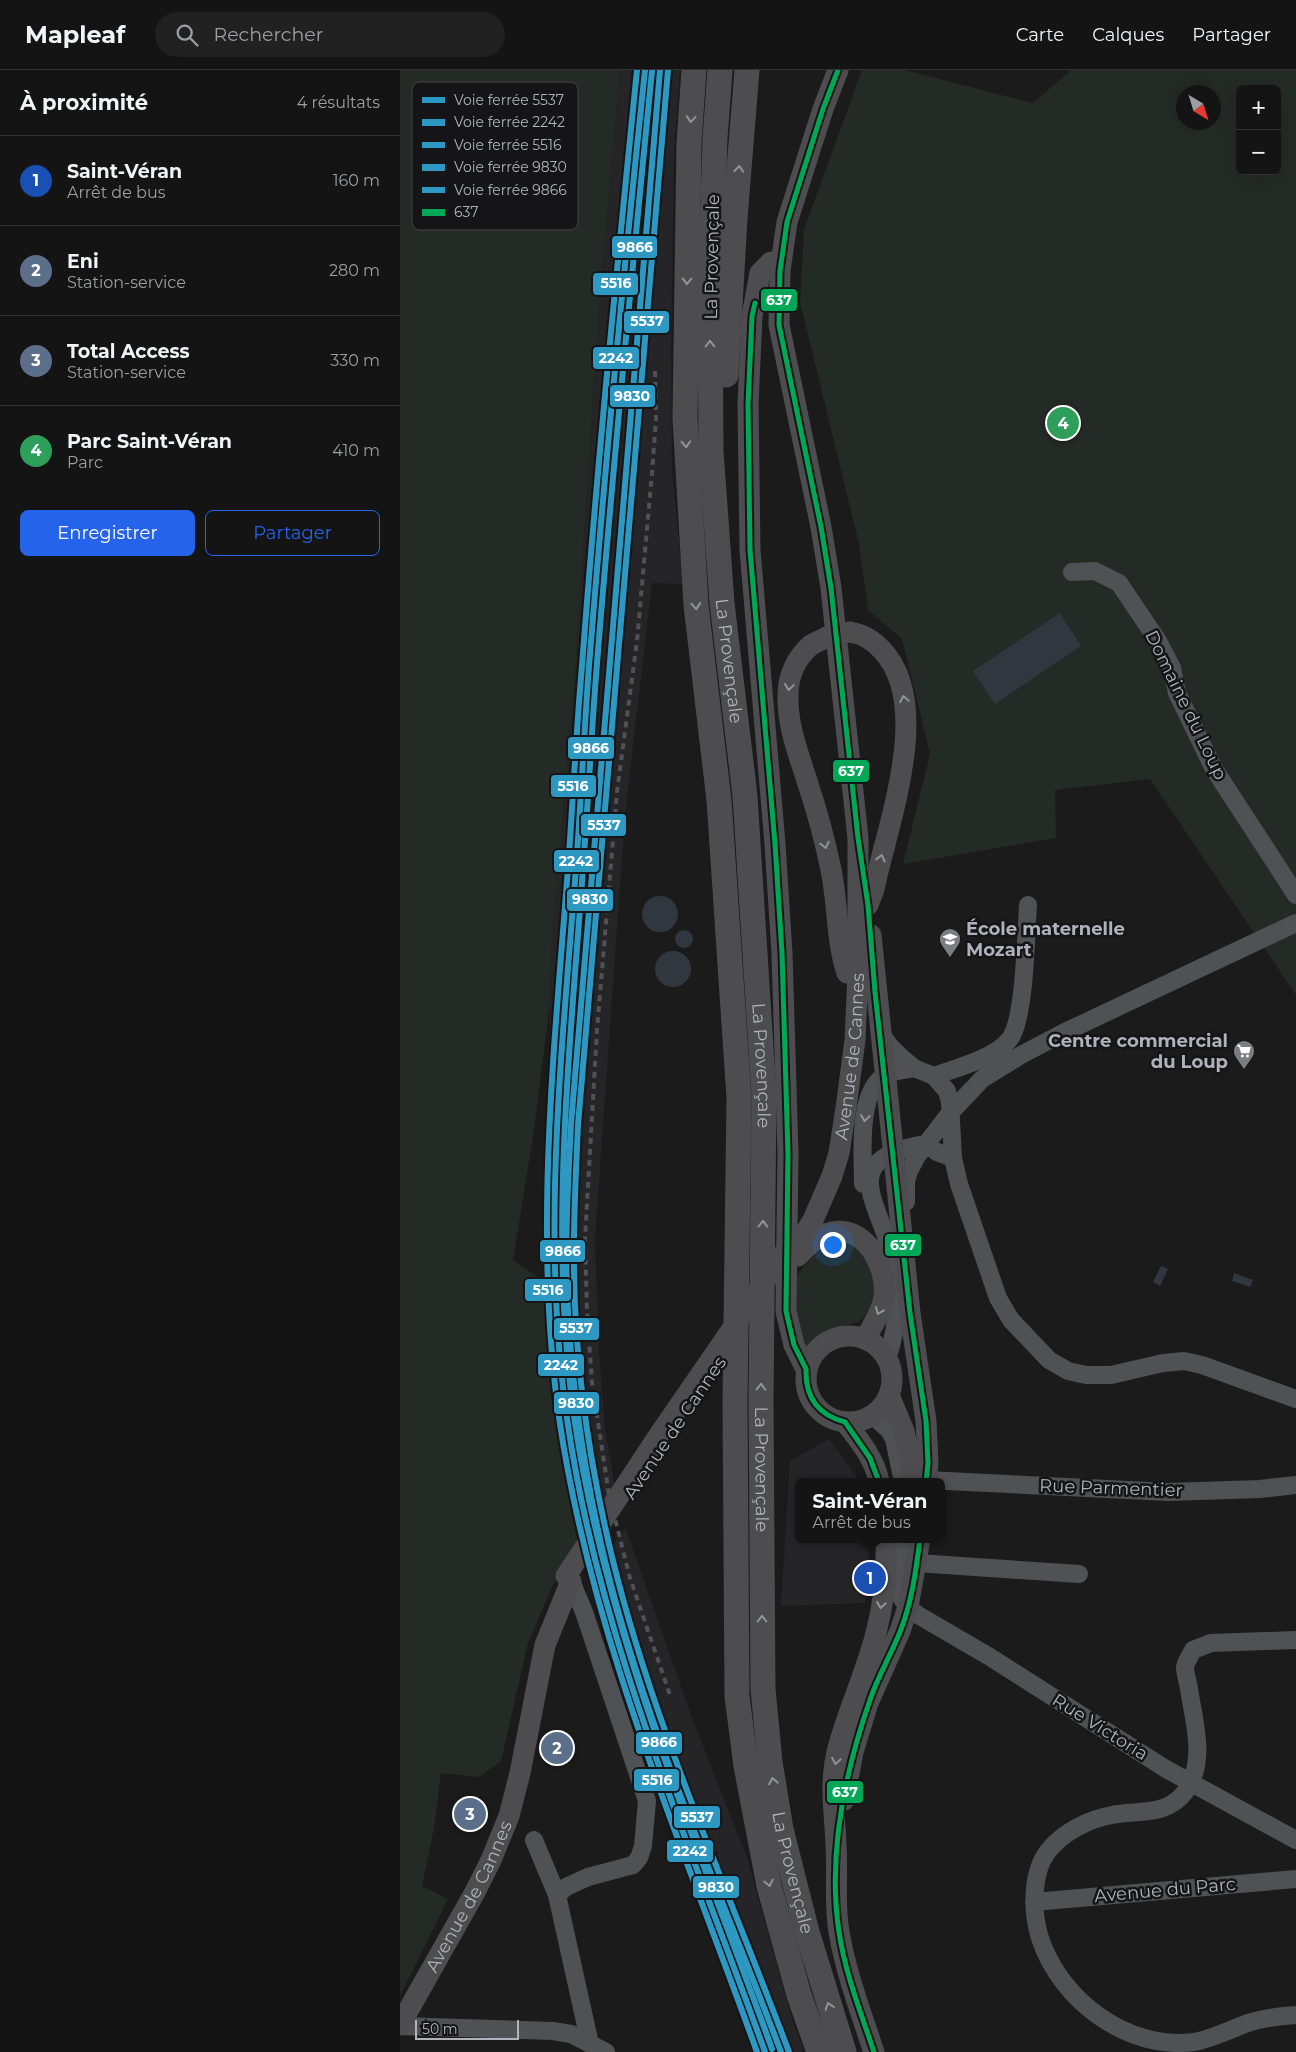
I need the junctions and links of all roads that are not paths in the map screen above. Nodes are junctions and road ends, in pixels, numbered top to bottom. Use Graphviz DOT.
graph roads {
  1 [pos="694,70"];
  2 [pos="720,70"];
  3 [pos="747,70"];
  4 [pos="825,70"];
  5 [pos="838,70"];
  6 [pos="770,262"];
  7 [pos="1072,572"];
  8 [pos="722,603"];
  9 [pos="858,838"];
  10 [pos="1296,896"];
  11 [pos="868,905"];
  12 [pos="1028,905"];
  13 [pos="1296,924"];
  14 [pos="847,973"];
  15 [pos="880,1032"];
  16 [pos="914,1068"];
  17 [pos="885,1075"];
  18 [pos="934,1076"];
  19 [pos="982,1080"];
  20 [pos="947,1090"];
  21 [pos="950,1113"];
  22 [pos="926,1144"];
  23 [pos="893,1152"];
  24 [pos="953,1158"];
  25 [pos="903,1244"];
  26 [pos="796,1247"];
  27 [pos="884,1281"];
  28 [pos="865,1339"];
  29 [pos="887,1359"];
  30 [pos="806,1369"];
  31 [pos="889,1395"];
  32 [pos="1296,1399"];
  33 [pos="872,1415"];
  34 [pos="845,1422"];
  35 [pos="878,1478"];
  36 [pos="902,1478"];
  37 [pos="921,1478"];
  38 [pos="923,1478"];
  39 [pos="945,1482"];
  40 [pos="1296,1485"];
  41 [pos="886,1543"];
  42 [pos="903,1543"];
  43 [pos="920,1543"];
  44 [pos="917,1563"];
  45 [pos="1079,1574"];
  46 [pos="568,1578"];
  47 [pos="908,1607"];
  48 [pos="1296,1640"];
  49 [pos="1191,1782"];
  50 [pos="534,1840"];
  51 [pos="1296,1840"];
  52 [pos="836,1844"];
  53 [pos="1296,1879"];
  54 [pos="556,1895"];
  55 [pos="1034,1902"];
  56 [pos="1296,2015"];
  57 [pos="400,2025"];
  58 [pos="590,2044"];
  59 [pos="606,2052"];
  60 [pos="819,2052"];
  61 [pos="844,2052"];
  62 [pos="874,2052"];
  1 -- 60 [label="highway, La Provençale, one-way"];
  8 -- 2 [label="highway, La Provençale, one-way"];
  8 -- 3 [label="highway, one-way"];
  4 -- 6 [label="main road, Avenue de Cannes"];
  5 -- 9 [label="main road, Avenue de Cannes"];
  6 -- 14 [label="main road, Avenue de Cannes"];
  6 -- 30 [label="main road"];
  7 -- 10 [label="street, Domaine du Loup"];
  61 -- 8 [label="highway, La Provençale, one-way"];
  9 -- 11 [label="main road"];
  9 -- 26 [label="main road, Avenue de Cannes"];
  11 -- 14 [label="main road, one-way, bridge"];
  11 -- 15 [label="main road"];
  12 -- 18 [label="street"];
  13 -- 19 [label="street"];
  14 -- 26 [label="main road, Avenue de Cannes"];
  15 -- 16 [label="street"];
  15 -- 17 [label="main road"];
  16 -- 17 [label="street"];
  16 -- 18 [label="street"];
  17 -- 23 [label="main road"];
  17 -- 27 [label="street, one-way"];
  18 -- 20 [label="street"];
  19 -- 20 [label="street"];
  19 -- 21 [label="street"];
  20 -- 21 [label="street"];
  21 -- 22 [label="street"];
  21 -- 24 [label="street"];
  22 -- 23 [label="street"];
  22 -- 24 [label="street"];
  22 -- 25 [label="street"];
  23 -- 25 [label="main road"];
  23 -- 29 [label="street"];
  24 -- 32 [label="street"];
  25 -- 38 [label="main road"];
  26 -- 27 [label="main road"];
  26 -- 46 [label="main road, Avenue de Cannes"];
  26 -- 46 [label="main road, Avenue de Cannes, bridge"];
  27 -- 28 [label="main road, one-way"];
  28 -- 29 [label="main road"];
  28 -- 30 [label="main road"];
  29 -- 31 [label="main road"];
  30 -- 34 [label="main road"];
  31 -- 33 [label="main road"];
  31 -- 37 [label="main road"];
  33 -- 34 [label="main road"];
  33 -- 36 [label="street"];
  34 -- 35 [label="main road"];
  39 -- 40 [label="street, Rue Parmentier"];
  41 -- 52 [label="main road, one-way"];
  42 -- 47 [label="street"];
  43 -- 44 [label="main road"];
  44 -- 45 [label="street"];
  44 -- 47 [label="main road"];
  46 -- 54 [label="street"];
  46 -- 57 [label="main road, Avenue de Cannes"];
  47 -- 49 [label="street, Rue Victoria"];
  47 -- 52 [label="main road"];
  48 -- 49 [label="street"];
  49 -- 51 [label="street, Rue Victoria"];
  49 -- 55 [label="street"];
  50 -- 54 [label="street"];
  52 -- 62 [label="main road"];
  53 -- 55 [label="street, Avenue du Parc"];
  54 -- 58 [label="street"];
  55 -- 56 [label="street"];
  57 -- 58 [label="street"];
  58 -- 59 [label="street"];
}
